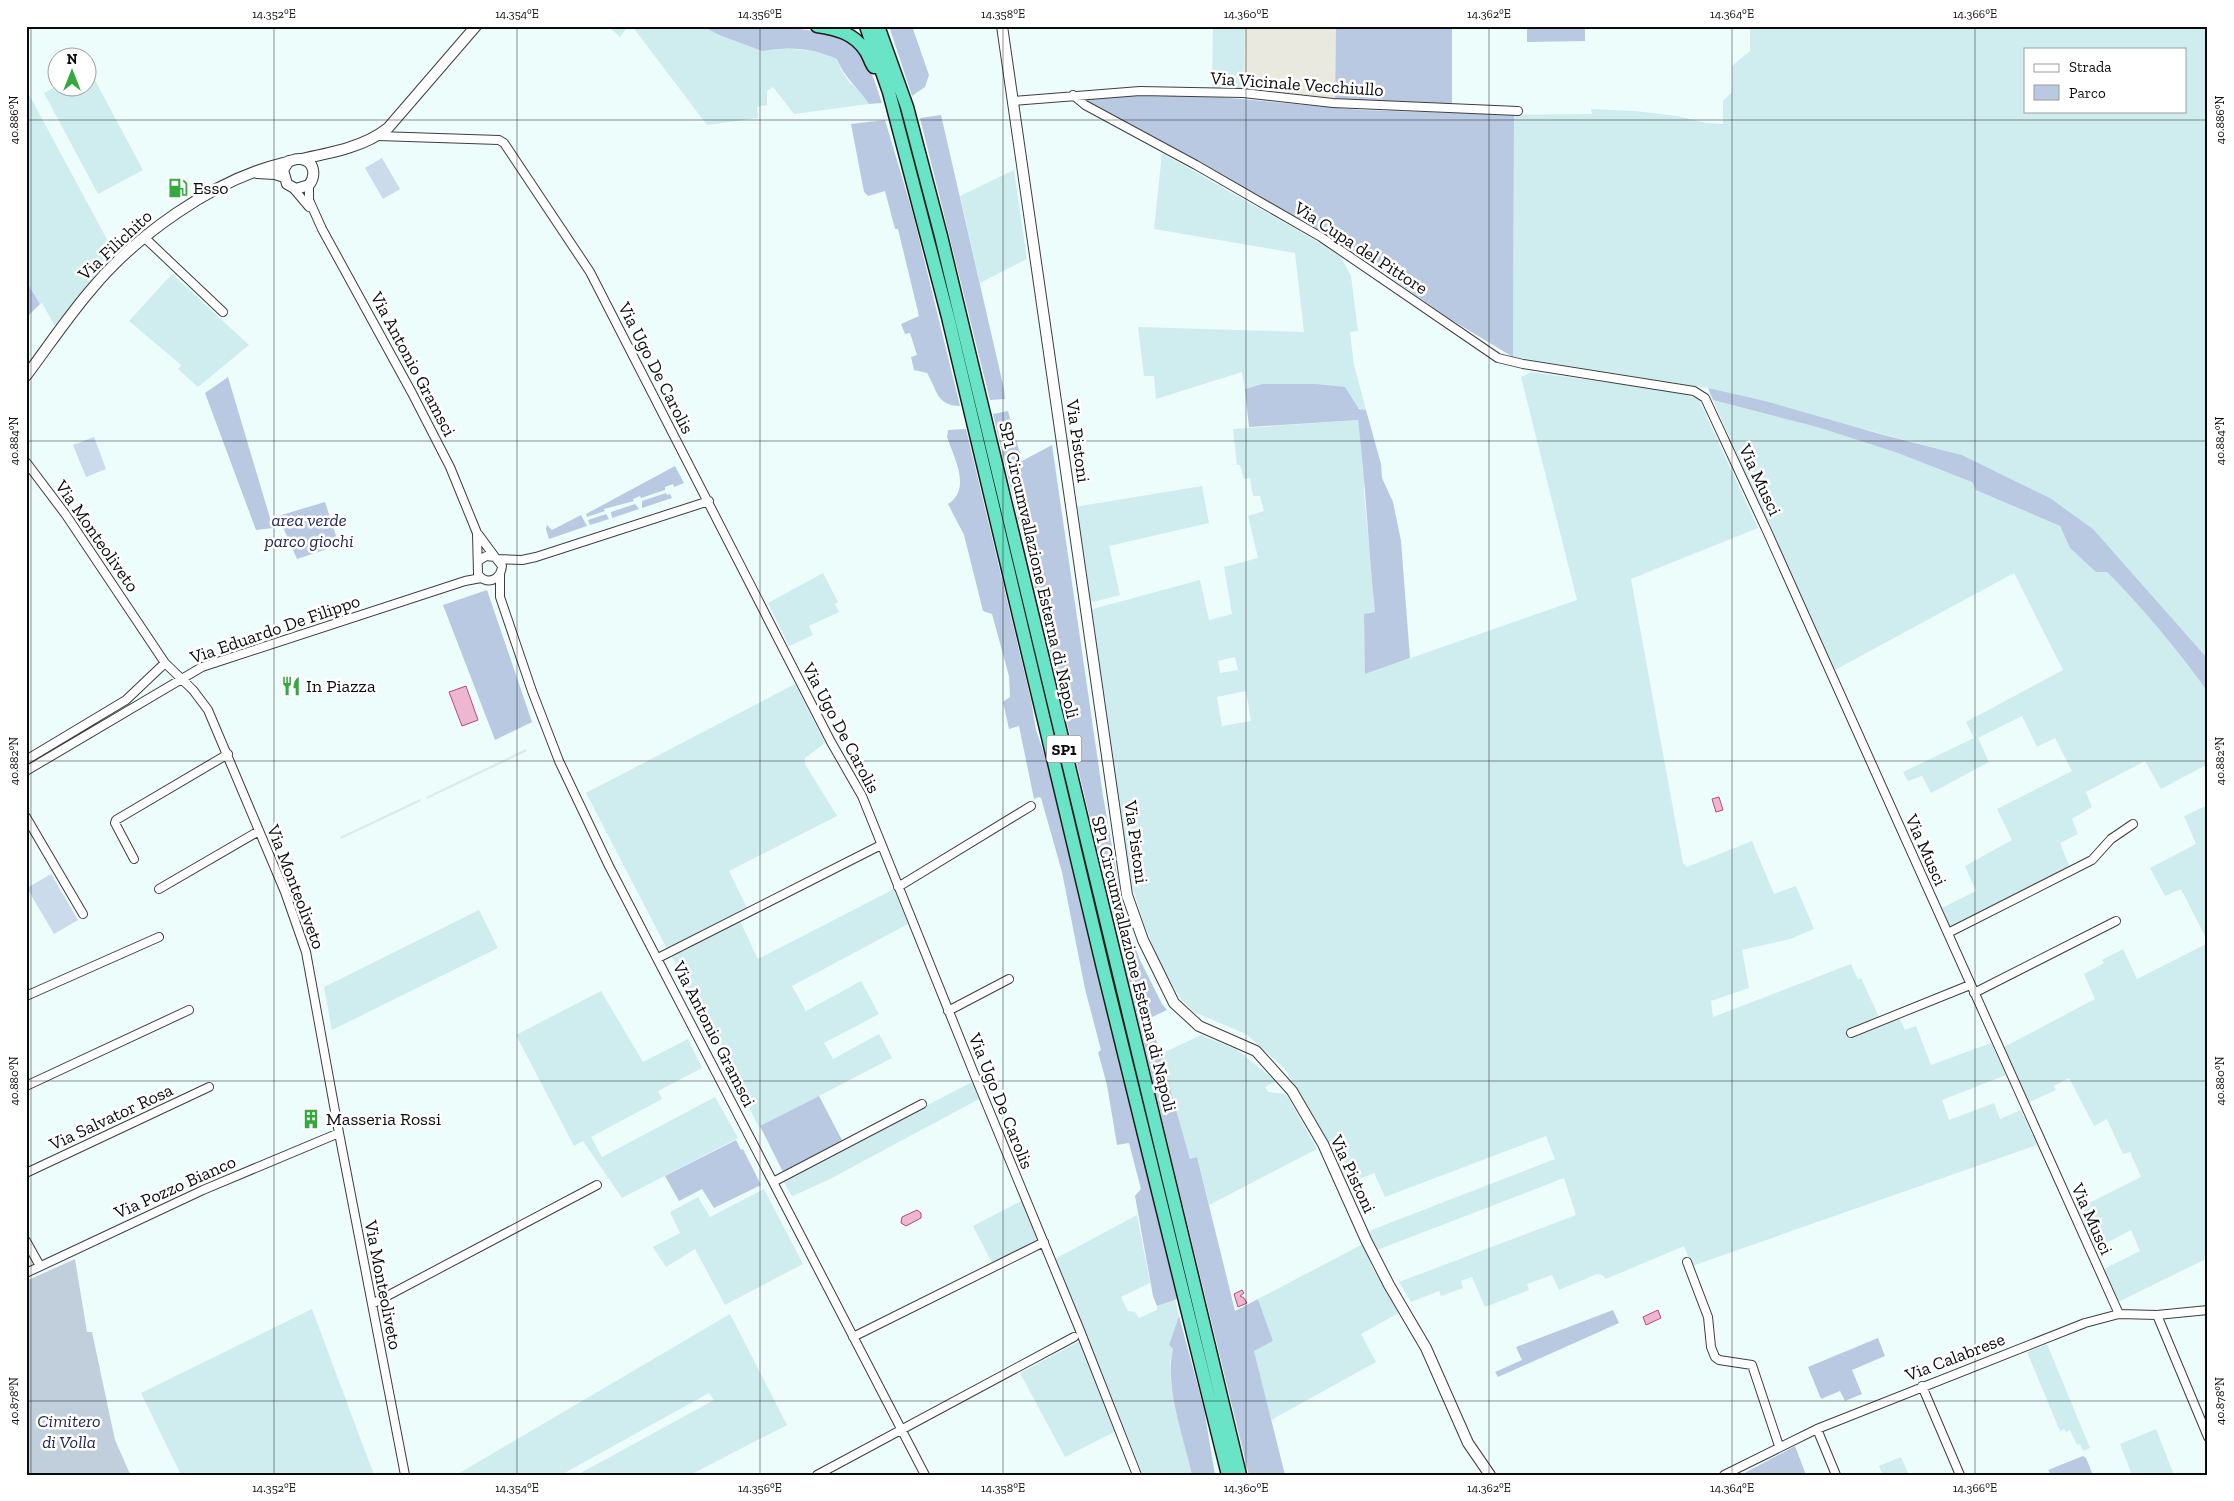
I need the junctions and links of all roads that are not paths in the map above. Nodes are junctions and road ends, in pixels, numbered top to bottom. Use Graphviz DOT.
graph roads {
  1 [pos="476,26"];
  2 [pos="818,26"];
  3 [pos="866,26"];
  4 [pos="878,26"];
  5 [pos="1002,26"];
  6 [pos="889,92"];
  7 [pos="1073,95"];
  8 [pos="1012,101"];
  9 [pos="1518,111"];
  10 [pos="378,136"];
  11 [pos="333,152"];
  12 [pos="301,159"];
  13 [pos="290,161"];
  14 [pos="256,173"];
  15 [pos="314,174"];
  16 [pos="284,177"];
  17 [pos="308,185"];
  18 [pos="292,187"];
  19 [pos="314,213"];
  20 [pos="144,238"];
  21 [pos="223,312"];
  22 [pos="26,376"];
  23 [pos="1705,398"];
  24 [pos="26,462"];
  25 [pos="709,501"];
  26 [pos="477,533"];
  27 [pos="497,558"];
  28 [pos="518,560"];
  29 [pos="478,561"];
  30 [pos="476,570"];
  31 [pos="501,573"];
  32 [pos="483,579"];
  33 [pos="465,581"];
  34 [pos="500,597"];
  35 [pos="165,663"];
  36 [pos="180,679"];
  37 [pos="228,754"];
  38 [pos="26,760"];
  39 [pos="26,771"];
  40 [pos="1031,806"];
  41 [pos="26,817"];
  42 [pos="2133,824"];
  43 [pos="259,831"];
  44 [pos="881,845"];
  45 [pos="134,860"];
  46 [pos="898,887"];
  47 [pos="159,889"];
  48 [pos="83,914"];
  49 [pos="2116,921"];
  50 [pos="1948,933"];
  51 [pos="159,937"];
  52 [pos="658,958"];
  53 [pos="1009,979"];
  54 [pos="1970,985"];
  55 [pos="1974,992"];
  56 [pos="26,996"];
  57 [pos="189,1010"];
  58 [pos="948,1011"];
  59 [pos="1851,1033"];
  60 [pos="26,1086"];
  61 [pos="209,1087"];
  62 [pos="922,1104"];
  63 [pos="339,1133"];
  64 [pos="26,1173"];
  65 [pos="773,1182"];
  66 [pos="597,1185"];
  67 [pos="26,1240"];
  68 [pos="1044,1242"];
  69 [pos="1687,1262"];
  70 [pos="40,1266"];
  71 [pos="26,1273"];
  72 [pos="372,1304"];
  73 [pos="2208,1310"];
  74 [pos="2119,1314"];
  75 [pos="2157,1315"];
  76 [pos="853,1337"];
  77 [pos="1074,1337"];
  78 [pos="1922,1386"];
  79 [pos="1817,1429"];
  80 [pos="901,1430"];
  81 [pos="2208,1437"];
  82 [pos="1779,1446"];
  83 [pos="405,1475"];
  84 [pos="817,1475"];
  85 [pos="924,1475"];
  86 [pos="1137,1475"];
  87 [pos="1228,1475"];
  88 [pos="1240,1475"];
  89 [pos="1490,1475"];
  90 [pos="1724,1475"];
  91 [pos="1836,1475"];
  92 [pos="1960,1475"];
  1 -- 10 [label="street"];
  2 -- 6 [label="highway"];
  3 -- 6 [label="highway, SP1 Circumvallazione Esterna di Napoli / SP1"];
  4 -- 88 [label="highway, SP1 Circumvallazione Esterna di Napoli / SP1"];
  5 -- 8 [label="street, Via Pistoni"];
  6 -- 87 [label="highway, SP1 Circumvallazione Esterna di Napoli / SP1"];
  7 -- 8 [label="street"];
  7 -- 9 [label="street, Via Vicinale Vecchiullo"];
  7 -- 23 [label="street, Via Cupa del Pittore"];
  8 -- 89 [label="street, Via Pistoni"];
  10 -- 11 [label="street"];
  10 -- 25 [label="street, Via Ugo De Carolis"];
  11 -- 12 [label="street"];
  11 -- 15 [label="street"];
  12 -- 13 [label="street"];
  12 -- 15 [label="street"];
  13 -- 14 [label="street, Via Filichito"];
  13 -- 16 [label="street"];
  14 -- 16 [label="street, Via Filichito"];
  14 -- 20 [label="street, Via Filichito"];
  15 -- 17 [label="street"];
  16 -- 18 [label="street"];
  17 -- 18 [label="street"];
  17 -- 19 [label="street, Via Antonio Gramsci"];
  18 -- 19 [label="street, Via Antonio Gramsci"];
  19 -- 26 [label="street, Via Antonio Gramsci"];
  20 -- 21 [label="street"];
  20 -- 22 [label="street, Via Filichito"];
  23 -- 50 [label="street, Via Musci"];
  24 -- 35 [label="street, Via Monteoliveto"];
  25 -- 28 [label="street"];
  25 -- 44 [label="street, Via Ugo De Carolis"];
  26 -- 27 [label="street, Via Antonio Gramsci"];
  26 -- 29 [label="street, Via Antonio Gramsci"];
  27 -- 28 [label="street"];
  27 -- 29 [label="street"];
  27 -- 31 [label="street"];
  28 -- 31 [label="street"];
  29 -- 30 [label="street"];
  30 -- 32 [label="street"];
  30 -- 33 [label="street, Via Eduardo De Filippo"];
  31 -- 32 [label="street"];
  31 -- 34 [label="street, Via Antonio Gramsci"];
  32 -- 33 [label="street, Via Eduardo De Filippo"];
  32 -- 34 [label="street, Via Antonio Gramsci"];
  33 -- 36 [label="street, Via Eduardo De Filippo"];
  34 -- 52 [label="street, Via Antonio Gramsci"];
  35 -- 36 [label="street, Via Monteoliveto"];
  35 -- 38 [label="street, Via Eduardo De Filippo"];
  36 -- 37 [label="street, Via Monteoliveto"];
  36 -- 39 [label="street, Via Eduardo De Filippo"];
  37 -- 43 [label="street, Via Monteoliveto"];
  37 -- 45 [label="street"];
  40 -- 46 [label="street"];
  41 -- 48 [label="street"];
  42 -- 50 [label="street"];
  43 -- 47 [label="street"];
  43 -- 63 [label="street, Via Monteoliveto"];
  44 -- 46 [label="street, Via Ugo De Carolis"];
  44 -- 52 [label="street"];
  46 -- 58 [label="street, Via Ugo De Carolis"];
  49 -- 55 [label="street"];
  50 -- 54 [label="street, Via Musci"];
  51 -- 56 [label="street"];
  52 -- 65 [label="street, Via Antonio Gramsci"];
  53 -- 58 [label="street"];
  54 -- 55 [label="street, Via Musci"];
  54 -- 59 [label="street"];
  55 -- 74 [label="street, Via Musci"];
  57 -- 60 [label="street"];
  58 -- 68 [label="street, Via Ugo De Carolis"];
  61 -- 64 [label="street, Via Salvator Rosa"];
  62 -- 65 [label="street"];
  63 -- 70 [label="street, Via Pozzo Bianco"];
  63 -- 72 [label="street, Via Monteoliveto"];
  65 -- 76 [label="street, Via Antonio Gramsci"];
  66 -- 72 [label="street"];
  67 -- 70 [label="street"];
  68 -- 76 [label="street"];
  68 -- 86 [label="street, Via Ugo De Carolis"];
  69 -- 82 [label="street"];
  70 -- 71 [label="street, Via Pozzo Bianco"];
  72 -- 83 [label="street, Via Monteoliveto"];
  73 -- 75 [label="street, Via Calabrese"];
  74 -- 75 [label="street, Via Calabrese"];
  74 -- 78 [label="street, Via Calabrese"];
  75 -- 81 [label="street"];
  76 -- 80 [label="street, Via Antonio Gramsci"];
  77 -- 80 [label="street"];
  78 -- 79 [label="street, Via Calabrese"];
  78 -- 92 [label="street"];
  79 -- 82 [label="street, Via Calabrese"];
  79 -- 91 [label="street"];
  80 -- 84 [label="street"];
  80 -- 85 [label="street, Via Antonio Gramsci"];
  82 -- 90 [label="street, Via Calabrese"];
}
